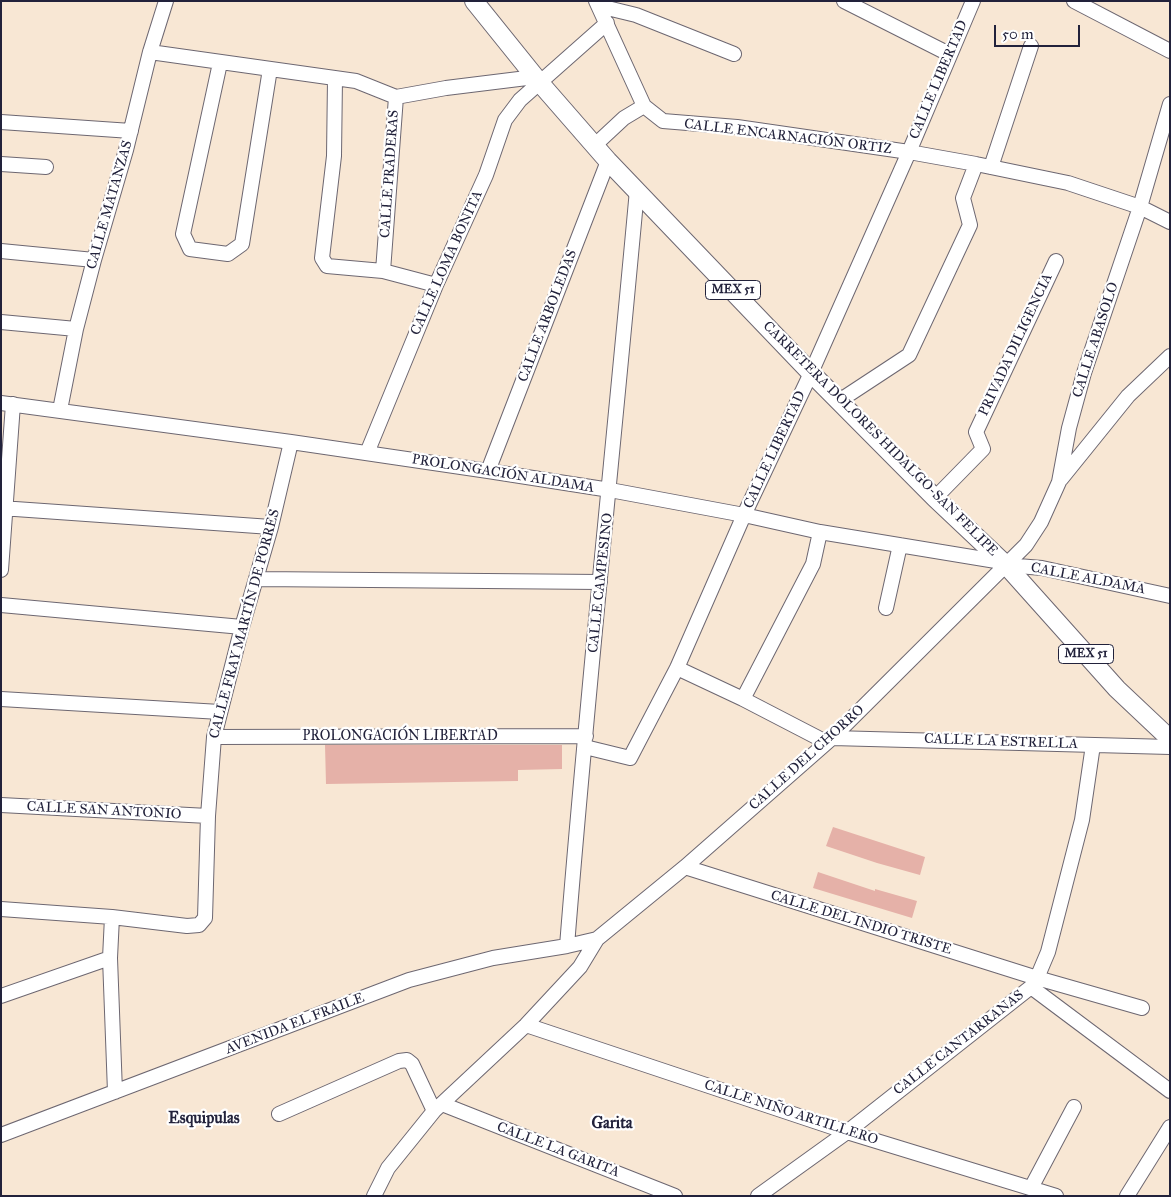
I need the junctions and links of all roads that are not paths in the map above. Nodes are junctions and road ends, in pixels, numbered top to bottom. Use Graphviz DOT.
graph roads {
  1 [pos="166,1"];
  2 [pos="474,1"];
  3 [pos="844,1"];
  4 [pos="973,1"];
  5 [pos="1074,1"];
  6 [pos="597,3"];
  7 [pos="607,24"];
  8 [pos="1031,46"];
  9 [pos="1170,51"];
  10 [pos="150,52"];
  11 [pos="734,54"];
  12 [pos="949,54"];
  13 [pos="220,63"];
  14 [pos="270,70"];
  15 [pos="335,79"];
  16 [pos="537,80"];
  17 [pos="396,97"];
  18 [pos="1170,104"];
  19 [pos="644,106"];
  20 [pos="1,122"];
  21 [pos="131,131"];
  22 [pos="595,145"];
  23 [pos="909,152"];
  24 [pos="608,161"];
  25 [pos="1,164"];
  26 [pos="976,164"];
  27 [pos="46,167"];
  28 [pos="992,167"];
  29 [pos="637,190"];
  30 [pos="1140,207"];
  31 [pos="1170,222"];
  32 [pos="1,251"];
  33 [pos="94,260"];
  34 [pos="1056,262"];
  35 [pos="384,271"];
  36 [pos="436,285"];
  37 [pos="1,322"];
  38 [pos="76,329"];
  39 [pos="1170,356"];
  40 [pos="811,373"];
  41 [pos="839,400"];
  42 [pos="7,403"];
  43 [pos="60,410"];
  44 [pos="291,442"];
  45 [pos="367,453"];
  46 [pos="488,471"];
  47 [pos="1060,482"];
  48 [pos="610,490"];
  49 [pos="935,498"];
  50 [pos="4,508"];
  51 [pos="744,515"];
  52 [pos="271,527"];
  53 [pos="820,532"];
  54 [pos="900,545"];
  55 [pos="1004,564"];
  56 [pos="1,570"];
  57 [pos="257,579"];
  58 [pos="600,582"];
  59 [pos="1170,596"];
  60 [pos="1,605"];
  61 [pos="886,608"];
  62 [pos="242,627"];
  63 [pos="677,668"];
  64 [pos="1,699"];
  65 [pos="743,699"];
  66 [pos="220,712"];
  67 [pos="214,737"];
  68 [pos="1170,739"];
  69 [pos="829,740"];
  70 [pos="586,741"];
  71 [pos="1094,745"];
  72 [pos="1170,747"];
  73 [pos="630,758"];
  74 [pos="1,805"];
  75 [pos="208,816"];
  76 [pos="684,867"];
  77 [pos="1,909"];
  78 [pos="112,918"];
  79 [pos="597,939"];
  80 [pos="568,946"];
  81 [pos="110,958"];
  82 [pos="1034,982"];
  83 [pos="2,991"];
  84 [pos="1142,1008"];
  85 [pos="526,1025"];
  86 [pos="1170,1091"];
  87 [pos="115,1092"];
  88 [pos="1074,1106"];
  89 [pos="438,1108"];
  90 [pos="279,1114"];
  91 [pos="1170,1127"];
  92 [pos="847,1132"];
  93 [pos="1,1135"];
  94 [pos="1031,1188"];
  95 [pos="374,1196"];
  96 [pos="675,1196"];
  97 [pos="758,1196"];
  98 [pos="1056,1196"];
  99 [pos="1128,1196"];
  1 -- 10 [label="street, CALLE MATANZAS"];
  2 -- 16 [label="main road, CARRETERA DOLORES HIDALGO-SAN FELIPE / MEX 51"];
  3 -- 12 [label="street"];
  4 -- 12 [label="street, CALLE LIBERTAD"];
  5 -- 9 [label="street"];
  6 -- 7 [label="street"];
  6 -- 11 [label="street"];
  7 -- 16 [label="street, CALLE LOMA BONITA"];
  7 -- 19 [label="street"];
  8 -- 28 [label="street"];
  10 -- 13 [label="street"];
  10 -- 21 [label="street, CALLE MATANZAS"];
  12 -- 23 [label="street, CALLE LIBERTAD"];
  13 -- 14 [label="street"];
  13 -- 14 [label="street"];
  14 -- 15 [label="street"];
  15 -- 17 [label="street"];
  15 -- 35 [label="street"];
  16 -- 17 [label="street, CALLE PRADERAS"];
  16 -- 22 [label="main road, CARRETERA DOLORES HIDALGO-SAN FELIPE / MEX 51"];
  16 -- 36 [label="street, CALLE LOMA BONITA"];
  17 -- 35 [label="street, CALLE PRADERAS"];
  18 -- 30 [label="street, CALLE ABASOLO"];
  19 -- 22 [label="street"];
  19 -- 23 [label="street, CALLE ENCARNACIÓN ORTIZ"];
  20 -- 21 [label="street"];
  21 -- 33 [label="street, CALLE MATANZAS"];
  22 -- 24 [label="main road, CARRETERA DOLORES HIDALGO-SAN FELIPE / MEX 51"];
  23 -- 26 [label="street, CALLE ENCARNACIÓN ORTIZ"];
  23 -- 40 [label="street, CALLE LIBERTAD"];
  24 -- 29 [label="main road, CARRETERA DOLORES HIDALGO-SAN FELIPE / MEX 51"];
  24 -- 46 [label="street, CALLE ARBOLEDAS"];
  25 -- 27 [label="street"];
  26 -- 28 [label="street, CALLE ENCARNACIÓN ORTIZ"];
  26 -- 41 [label="street"];
  28 -- 30 [label="street, CALLE ENCARNACIÓN ORTIZ"];
  29 -- 40 [label="main road, CARRETERA DOLORES HIDALGO-SAN FELIPE / MEX 51"];
  29 -- 48 [label="street, CALLE CAMPESINO"];
  30 -- 31 [label="street, CALLE ENCARNACIÓN ORTIZ"];
  30 -- 47 [label="street, CALLE ABASOLO"];
  32 -- 33 [label="street"];
  33 -- 38 [label="street, CALLE MATANZAS"];
  34 -- 49 [label="street, PRIVADA DILIGENCIA"];
  35 -- 36 [label="street"];
  36 -- 45 [label="street, CALLE LOMA BONITA"];
  37 -- 38 [label="street"];
  38 -- 43 [label="street, CALLE MATANZAS"];
  39 -- 47 [label="street"];
  40 -- 41 [label="main road, CARRETERA DOLORES HIDALGO-SAN FELIPE / MEX 51"];
  40 -- 51 [label="street, CALLE LIBERTAD"];
  41 -- 49 [label="main road, CARRETERA DOLORES HIDALGO-SAN FELIPE / MEX 51"];
  42 -- 43 [label="street, PROLONGACIÓN ALDAMA"];
  42 -- 50 [label="street"];
  43 -- 44 [label="street, PROLONGACIÓN ALDAMA"];
  44 -- 45 [label="street, PROLONGACIÓN ALDAMA"];
  44 -- 52 [label="street, CALLE FRAY MARTÍN DE PORRES"];
  45 -- 46 [label="street, PROLONGACIÓN ALDAMA"];
  46 -- 48 [label="street, PROLONGACIÓN ALDAMA"];
  47 -- 55 [label="street, CALLE ABASOLO"];
  48 -- 51 [label="street, PROLONGACIÓN ALDAMA"];
  48 -- 58 [label="street, CALLE CAMPESINO"];
  49 -- 55 [label="main road, CARRETERA DOLORES HIDALGO-SAN FELIPE / MEX 51"];
  50 -- 52 [label="street"];
  50 -- 56 [label="street"];
  51 -- 53 [label="street, PROLONGACIÓN ALDAMA"];
  51 -- 63 [label="street, CALLE LIBERTAD"];
  52 -- 57 [label="street, CALLE FRAY MARTÍN DE PORRES"];
  53 -- 54 [label="street, PROLONGACIÓN ALDAMA"];
  53 -- 65 [label="street"];
  54 -- 55 [label="street, PROLONGACIÓN ALDAMA"];
  54 -- 61 [label="street"];
  55 -- 59 [label="street, CALLE ALDAMA"];
  55 -- 68 [label="main road, CARRETERA DOLORES HIDALGO-SAN FELIPE / MEX 51"];
  55 -- 69 [label="street, CALLE DEL CHORRO"];
  57 -- 58 [label="street"];
  57 -- 62 [label="street, CALLE FRAY MARTÍN DE PORRES"];
  58 -- 70 [label="street, CALLE CAMPESINO"];
  60 -- 62 [label="street"];
  62 -- 66 [label="street, CALLE FRAY MARTÍN DE PORRES"];
  63 -- 65 [label="street, CALLE LA ESTRELLA"];
  63 -- 73 [label="street, CALLE LIBERTAD"];
  64 -- 66 [label="street"];
  65 -- 69 [label="street, CALLE LA ESTRELLA"];
  66 -- 67 [label="street, CALLE FRAY MARTÍN DE PORRES"];
  67 -- 70 [label="street, PROLONGACIÓN LIBERTAD"];
  67 -- 75 [label="street, CALLE FRAY MARTÍN DE PORRES"];
  69 -- 71 [label="street, CALLE LA ESTRELLA"];
  69 -- 76 [label="street, CALLE DEL CHORRO"];
  70 -- 73 [label="street, PROLONGACIÓN LIBERTAD"];
  70 -- 80 [label="street, CALLE CAMPESINO"];
  71 -- 72 [label="street, CALLE LA ESTRELLA"];
  71 -- 82 [label="street, CALLE CANTARRANAS"];
  74 -- 75 [label="street, CALLE SAN ANTONIO"];
  75 -- 78 [label="street, CALLE FRAY MARTÍN DE PORRES"];
  76 -- 79 [label="street, CALLE DEL CHORRO"];
  76 -- 82 [label="street, CALLE DEL INDIO TRISTE"];
  77 -- 78 [label="street"];
  78 -- 81 [label="street"];
  79 -- 80 [label="street, AVENIDA EL FRAILE"];
  79 -- 85 [label="street"];
  80 -- 87 [label="street, AVENIDA EL FRAILE"];
  81 -- 83 [label="street"];
  81 -- 87 [label="street"];
  82 -- 84 [label="street"];
  82 -- 86 [label="street, CALLE DEL INDIO TRISTE"];
  82 -- 92 [label="street, CALLE CANTARRANAS"];
  85 -- 89 [label="street"];
  85 -- 92 [label="street, CALLE NIÑO ARTILLERO"];
  87 -- 93 [label="street, AVENIDA EL FRAILE"];
  88 -- 94 [label="street"];
  89 -- 90 [label="street"];
  89 -- 95 [label="street"];
  89 -- 96 [label="street, CALLE LA GARITA"];
  91 -- 99 [label="street"];
  92 -- 94 [label="street, CALLE NIÑO ARTILLERO"];
  92 -- 97 [label="street, CALLE CANTARRANAS"];
  94 -- 98 [label="street, CALLE NIÑO ARTILLERO"];
}
